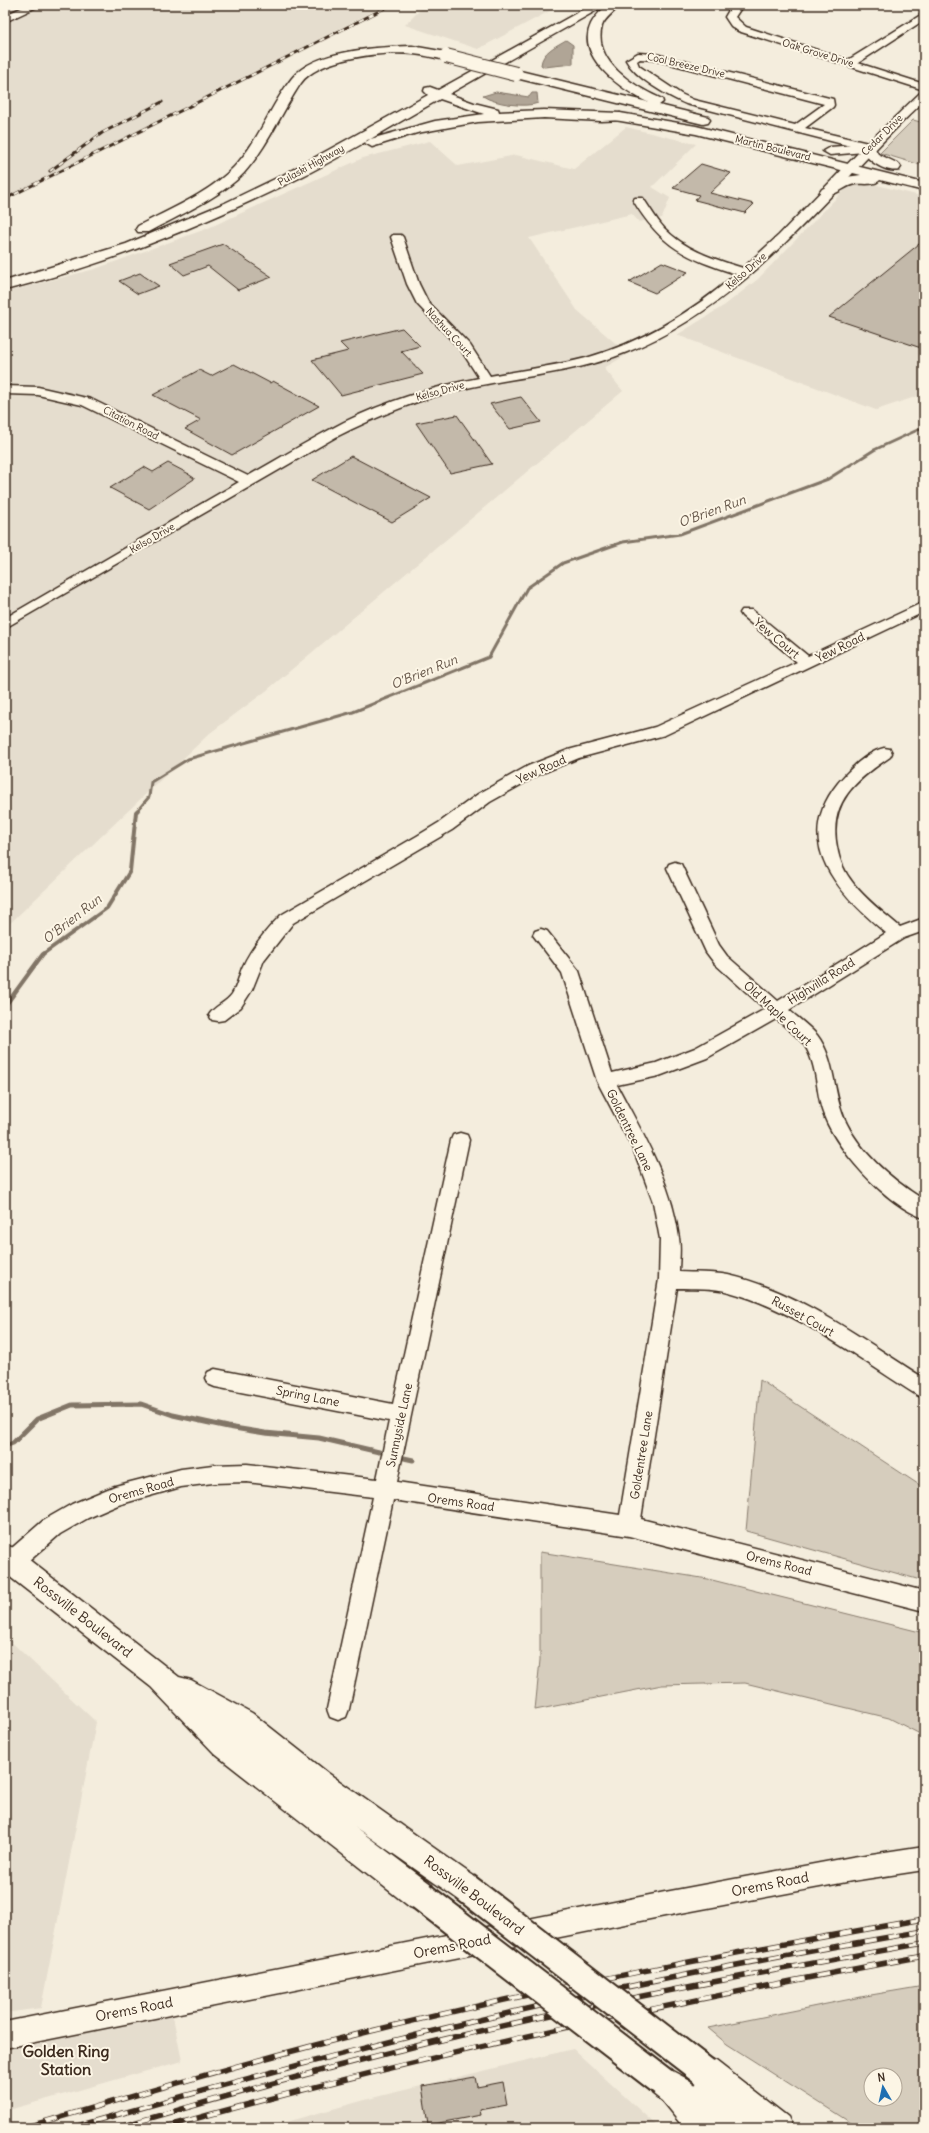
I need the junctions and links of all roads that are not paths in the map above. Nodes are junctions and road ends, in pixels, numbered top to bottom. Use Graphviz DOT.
graph roads {
  1 [pos="36,5"];
  2 [pos="578,5"];
  3 [pos="600,5"];
  4 [pos="614,5"];
  5 [pos="738,5"];
  6 [pos="924,16"];
  7 [pos="5,19"];
  8 [pos="850,63"];
  9 [pos="924,87"];
  10 [pos="425,89"];
  11 [pos="438,94"];
  12 [pos="924,95"];
  13 [pos="620,117"];
  14 [pos="703,120"];
  15 [pos="796,129"];
  16 [pos="869,148"];
  17 [pos="830,151"];
  18 [pos="854,163"];
  19 [pos="894,168"];
  20 [pos="924,176"];
  21 [pos="288,178"];
  22 [pos="910,183"];
  23 [pos="924,187"];
  24 [pos="827,192"];
  25 [pos="639,200"];
  26 [pos="139,236"];
  27 [pos="397,237"];
  28 [pos="5,273"];
  29 [pos="746,273"];
  30 [pos="5,286"];
  31 [pos="487,380"];
  32 [pos="5,390"];
  33 [pos="249,482"];
  34 [pos="924,606"];
  35 [pos="747,612"];
  36 [pos="5,624"];
  37 [pos="807,663"];
  38 [pos="884,753"];
  39 [pos="675,868"];
  40 [pos="924,924"];
  41 [pos="898,934"];
  42 [pos="541,935"];
  43 [pos="775,1010"];
  44 [pos="218,1015"];
  45 [pos="606,1082"];
  46 [pos="460,1140"];
  47 [pos="924,1210"];
  48 [pos="670,1279"];
  49 [pos="215,1378"];
  50 [pos="924,1389"];
  51 [pos="401,1414"];
  52 [pos="385,1491"];
  53 [pos="629,1526"];
  54 [pos="8,1559"];
  55 [pos="924,1601"];
  56 [pos="161,1678"];
  57 [pos="338,1709"];
  58 [pos="924,1858"];
  59 [pos="5,2035"];
  60 [pos="716,2080"];
  61 [pos="667,2085"];
  62 [pos="705,2128"];
  63 [pos="736,2128"];
  64 [pos="776,2128"];
  65 [pos="794,2128"];
  1 -- 7 [label="street"];
  2 -- 10 [label="main road, Pulaski Highway"];
  3 -- 11 [label="main road, Pulaski Highway"];
  4 -- 14 [label="main road"];
  5 -- 8 [label="street, Oak Grove Drive"];
  6 -- 8 [label="street"];
  8 -- 9 [label="street, Oak Grove Drive"];
  10 -- 11 [label="main road"];
  10 -- 26 [label="main road, Pulaski Highway"];
  11 -- 13 [label="main road"];
  11 -- 21 [label="main road, Pulaski Highway"];
  12 -- 16 [label="street, Cedar Drive"];
  13 -- 18 [label="main road, Martin Boulevard"];
  13 -- 21 [label="main road"];
  14 -- 17 [label="main road, Martin Boulevard"];
  14 -- 26 [label="main road, bridge"];
  15 -- 15 [label="street, Cool Breeze Drive"];
  15 -- 16 [label="street, Cool Breeze Drive"];
  16 -- 17 [label="main road"];
  16 -- 18 [label="street, Cedar Drive"];
  16 -- 19 [label="main road"];
  17 -- 18 [label="main road, Martin Boulevard"];
  18 -- 19 [label="main road, Martin Boulevard"];
  18 -- 22 [label="main road, Martin Boulevard"];
  18 -- 24 [label="street, Kelso Drive"];
  19 -- 20 [label="main road, Martin Boulevard"];
  21 -- 26 [label="main road, Pulaski Highway"];
  22 -- 23 [label="main road, Martin Boulevard"];
  22 -- 24 [label="main road"];
  24 -- 29 [label="street, Kelso Drive"];
  25 -- 29 [label="street"];
  26 -- 28 [label="main road, Pulaski Highway"];
  26 -- 30 [label="main road, Pulaski Highway"];
  27 -- 31 [label="street, Nashua Court"];
  29 -- 31 [label="street, Kelso Drive"];
  31 -- 33 [label="street, Kelso Drive"];
  32 -- 33 [label="street, Citation Road"];
  33 -- 36 [label="street, Kelso Drive"];
  34 -- 37 [label="street, Yew Road"];
  35 -- 37 [label="street, Yew Court"];
  37 -- 44 [label="street, Yew Road"];
  38 -- 41 [label="street"];
  39 -- 43 [label="street, Old Maple Court"];
  40 -- 41 [label="street, Highvilla Road"];
  41 -- 43 [label="street, Highvilla Road"];
  42 -- 45 [label="street, Goldentree Lane"];
  43 -- 45 [label="street, Highvilla Road"];
  43 -- 47 [label="street, Old Maple Court"];
  45 -- 48 [label="street, Goldentree Lane"];
  46 -- 51 [label="street, Sunnyside Lane"];
  48 -- 50 [label="street, Russet Court"];
  48 -- 53 [label="street, Goldentree Lane"];
  49 -- 51 [label="street, Spring Lane"];
  51 -- 52 [label="street, Sunnyside Lane"];
  52 -- 53 [label="street, Orems Road"];
  52 -- 54 [label="street, Orems Road"];
  52 -- 57 [label="street, Sunnyside Lane"];
  53 -- 55 [label="street, Orems Road"];
  54 -- 56 [label="main road, Rossville Boulevard"];
  56 -- 60 [label="main road, Rossville Boulevard, bridge"];
  56 -- 61 [label="main road, Rossville Boulevard, bridge"];
  58 -- 59 [label="street, Orems Road"];
  60 -- 64 [label="main road, Rossville Boulevard"];
  60 -- 65 [label="main road"];
  61 -- 62 [label="main road"];
  61 -- 63 [label="main road, Rossville Boulevard"];
}
